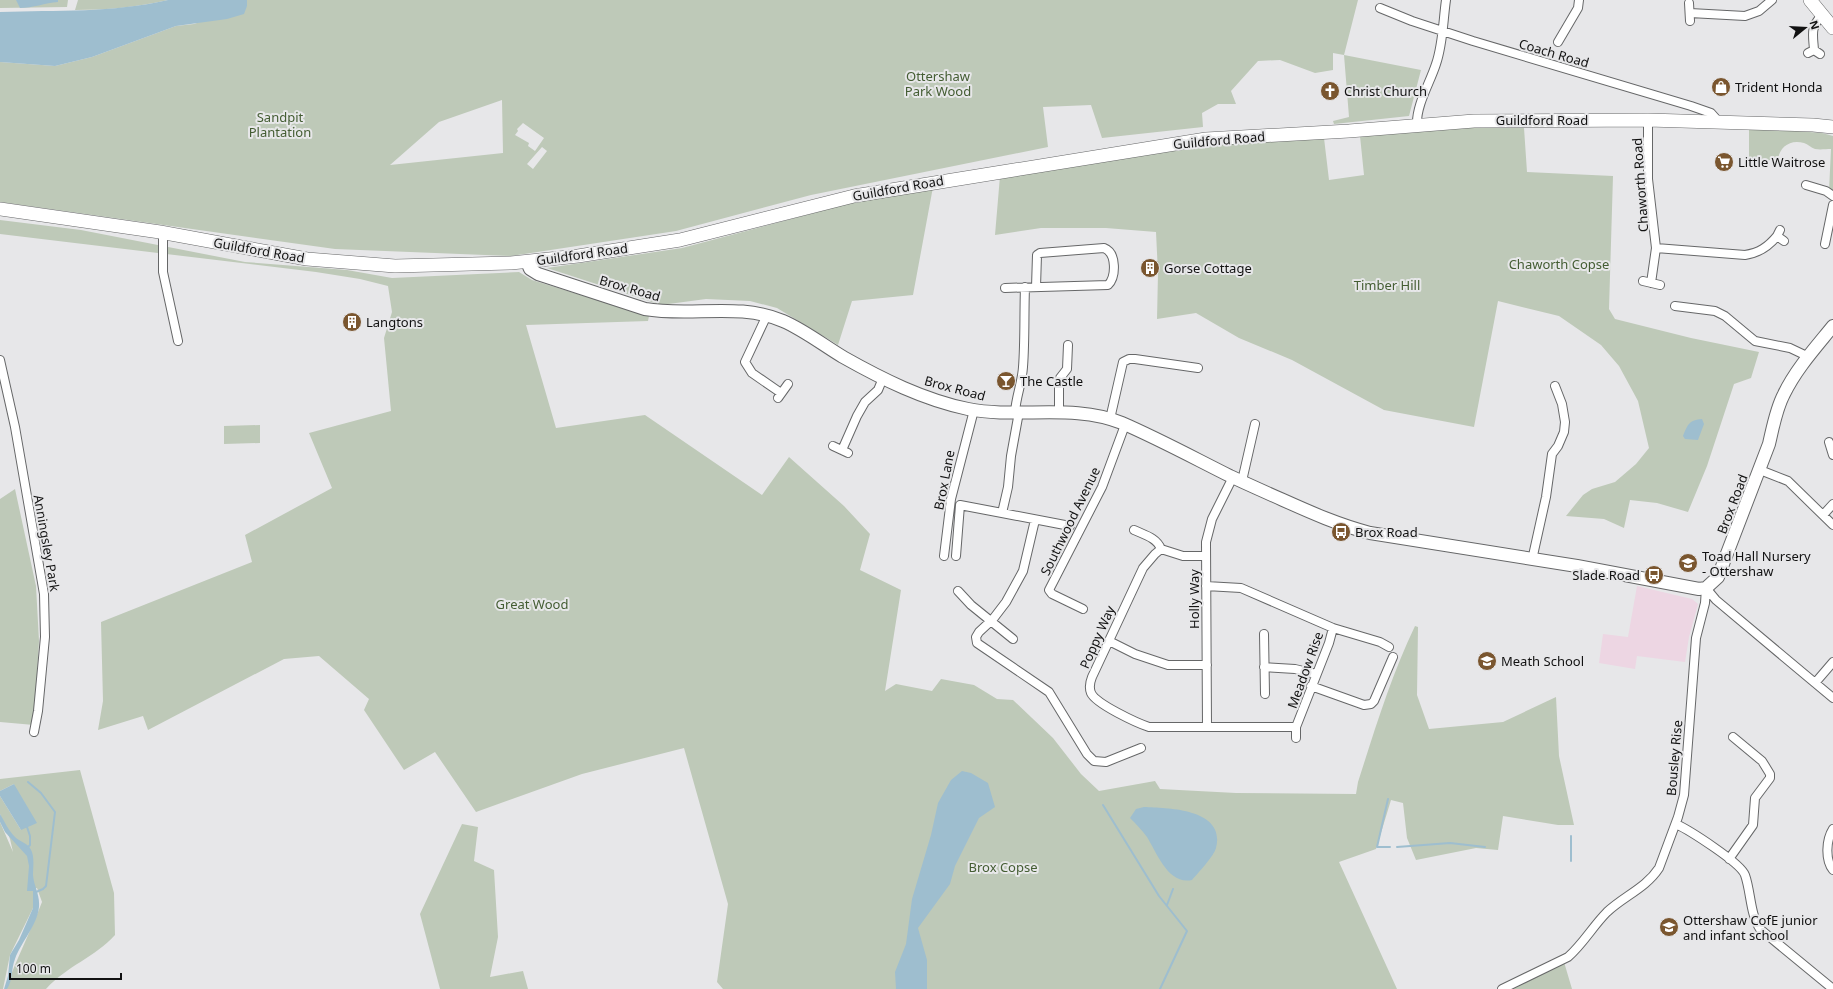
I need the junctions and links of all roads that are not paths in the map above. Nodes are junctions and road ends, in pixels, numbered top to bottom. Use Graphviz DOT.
graph roads {
  1 [pos="1446,0"];
  2 [pos="1579,0"];
  3 [pos="1772,0"];
  4 [pos="1810,0"];
  5 [pos="1689,3"];
  6 [pos="1380,8"];
  7 [pos="1690,13"];
  8 [pos="1822,15"];
  9 [pos="1690,22"];
  10 [pos="1833,28"];
  11 [pos="1442,31"];
  12 [pos="1558,42"];
  13 [pos="1814,52"];
  14 [pos="1648,120"];
  15 [pos="1719,122"];
  16 [pos="1417,125"];
  17 [pos="1804,126"];
  18 [pos="1833,127"];
  19 [pos="1833,131"];
  20 [pos="1806,185"];
  21 [pos="1833,196"];
  22 [pos="1833,205"];
  23 [pos="0,209"];
  24 [pos="163,233"];
  25 [pos="1784,242"];
  26 [pos="1825,244"];
  27 [pos="1656,248"];
  28 [pos="527,262"];
  29 [pos="1660,285"];
  30 [pos="1025,287"];
  31 [pos="1036,287"];
  32 [pos="1005,288"];
  33 [pos="1675,306"];
  34 [pos="767,315"];
  35 [pos="1833,326"];
  36 [pos="178,341"];
  37 [pos="1068,345"];
  38 [pos="1809,357"];
  39 [pos="0,360"];
  40 [pos="1198,368"];
  41 [pos="883,378"];
  42 [pos="788,384"];
  43 [pos="1555,386"];
  44 [pos="974,410"];
  45 [pos="1017,412"];
  46 [pos="1059,413"];
  47 [pos="1110,419"];
  48 [pos="1125,425"];
  49 [pos="1253,426"];
  50 [pos="1829,442"];
  51 [pos="833,446"];
  52 [pos="1833,455"];
  53 [pos="1760,470"];
  54 [pos="1237,479"];
  55 [pos="1833,504"];
  56 [pos="1002,513"];
  57 [pos="1823,515"];
  58 [pos="1035,520"];
  59 [pos="1833,525"];
  60 [pos="1070,526"];
  61 [pos="1134,530"];
  62 [pos="1161,549"];
  63 [pos="944,556"];
  64 [pos="956,556"];
  65 [pos="1206,556"];
  66 [pos="1532,560"];
  67 [pos="1206,586"];
  68 [pos="1706,588"];
  69 [pos="958,591"];
  70 [pos="1083,609"];
  71 [pos="990,621"];
  72 [pos="1333,628"];
  73 [pos="1264,634"];
  74 [pos="1012,639"];
  75 [pos="1109,641"];
  76 [pos="1389,647"];
  77 [pos="1393,657"];
  78 [pos="1833,662"];
  79 [pos="1206,665"];
  80 [pos="1264,667"];
  81 [pos="1316,674"];
  82 [pos="1815,683"];
  83 [pos="1311,686"];
  84 [pos="1265,694"];
  85 [pos="1833,698"];
  86 [pos="1296,726"];
  87 [pos="1207,727"];
  88 [pos="34,732"];
  89 [pos="1733,737"];
  90 [pos="1296,738"];
  91 [pos="1141,748"];
  92 [pos="1676,824"];
  93 [pos="1833,829"];
  94 [pos="1729,859"];
  95 [pos="1833,870"];
  96 [pos="1502,989"];
  97 [pos="1833,989"];
  1 -- 11 [label="street"];
  2 -- 12 [label="street"];
  3 -- 7 [label="street"];
  4 -- 8 [label="main road"];
  5 -- 7 [label="street"];
  6 -- 11 [label="street, Coach Road"];
  7 -- 9 [label="street"];
  8 -- 10 [label="main road"];
  8 -- 13 [label="street"];
  11 -- 15 [label="street, Coach Road"];
  11 -- 16 [label="street"];
  14 -- 15 [label="main road, Guildford Road"];
  14 -- 16 [label="main road, Guildford Road"];
  14 -- 27 [label="street, Chaworth Road"];
  15 -- 17 [label="main road, Guildford Road"];
  16 -- 28 [label="main road, Guildford Road"];
  17 -- 18 [label="main road, Guildford Road"];
  17 -- 19 [label="main road, Guildford Road"];
  20 -- 21 [label="street"];
  22 -- 26 [label="street"];
  23 -- 24 [label="main road, Guildford Road"];
  24 -- 28 [label="main road, Guildford Road"];
  24 -- 36 [label="street"];
  25 -- 27 [label="street, Chaworth Road"];
  27 -- 29 [label="street, Chaworth Road"];
  28 -- 34 [label="street, Brox Road"];
  30 -- 31 [label="street"];
  30 -- 32 [label="street"];
  30 -- 45 [label="street"];
  31 -- 31 [label="street"];
  33 -- 38 [label="street"];
  34 -- 41 [label="street, Brox Road"];
  34 -- 42 [label="street"];
  35 -- 38 [label="street, Brox Road"];
  37 -- 46 [label="street"];
  38 -- 53 [label="street, Brox Road"];
  39 -- 88 [label="street, Anningsley Park"];
  40 -- 47 [label="street"];
  41 -- 44 [label="street, Brox Road"];
  41 -- 51 [label="street"];
  43 -- 66 [label="street"];
  44 -- 45 [label="street, Brox Road"];
  44 -- 63 [label="street, Brox Lane"];
  45 -- 46 [label="street, Brox Road"];
  45 -- 56 [label="street"];
  46 -- 47 [label="street, Brox Road"];
  47 -- 48 [label="street, Brox Road"];
  48 -- 54 [label="street, Brox Road"];
  48 -- 70 [label="street, Southwood Avenue"];
  49 -- 54 [label="street, Holly Way"];
  50 -- 52 [label="street"];
  53 -- 57 [label="street"];
  53 -- 68 [label="street, Brox Road"];
  54 -- 65 [label="street, Holly Way"];
  54 -- 66 [label="street, Brox Road"];
  55 -- 57 [label="street"];
  56 -- 58 [label="street"];
  56 -- 64 [label="street"];
  57 -- 59 [label="street"];
  58 -- 60 [label="street"];
  58 -- 71 [label="street"];
  61 -- 62 [label="street"];
  62 -- 65 [label="street"];
  62 -- 75 [label="street, Poppy Way"];
  65 -- 67 [label="street, Holly Way"];
  66 -- 68 [label="street, Brox Road"];
  67 -- 72 [label="street, Meadow Rise"];
  67 -- 79 [label="street, Holly Way"];
  68 -- 82 [label="street"];
  68 -- 92 [label="street, Bousley Rise"];
  69 -- 71 [label="street"];
  71 -- 74 [label="street"];
  71 -- 91 [label="street"];
  72 -- 76 [label="street, Meadow Rise"];
  72 -- 81 [label="street, Meadow Rise"];
  73 -- 80 [label="street"];
  75 -- 79 [label="street"];
  75 -- 87 [label="street, Poppy Way"];
  77 -- 83 [label="street"];
  78 -- 82 [label="street"];
  79 -- 87 [label="street, Holly Way"];
  80 -- 81 [label="street"];
  80 -- 84 [label="street"];
  81 -- 83 [label="street, Meadow Rise"];
  82 -- 85 [label="street"];
  83 -- 86 [label="street, Meadow Rise"];
  86 -- 87 [label="street, Meadow Rise"];
  86 -- 90 [label="street"];
  89 -- 94 [label="street"];
  92 -- 94 [label="street"];
  92 -- 96 [label="street, Bousley Rise"];
  93 -- 95 [label="street"];
  94 -- 97 [label="street"];
}
